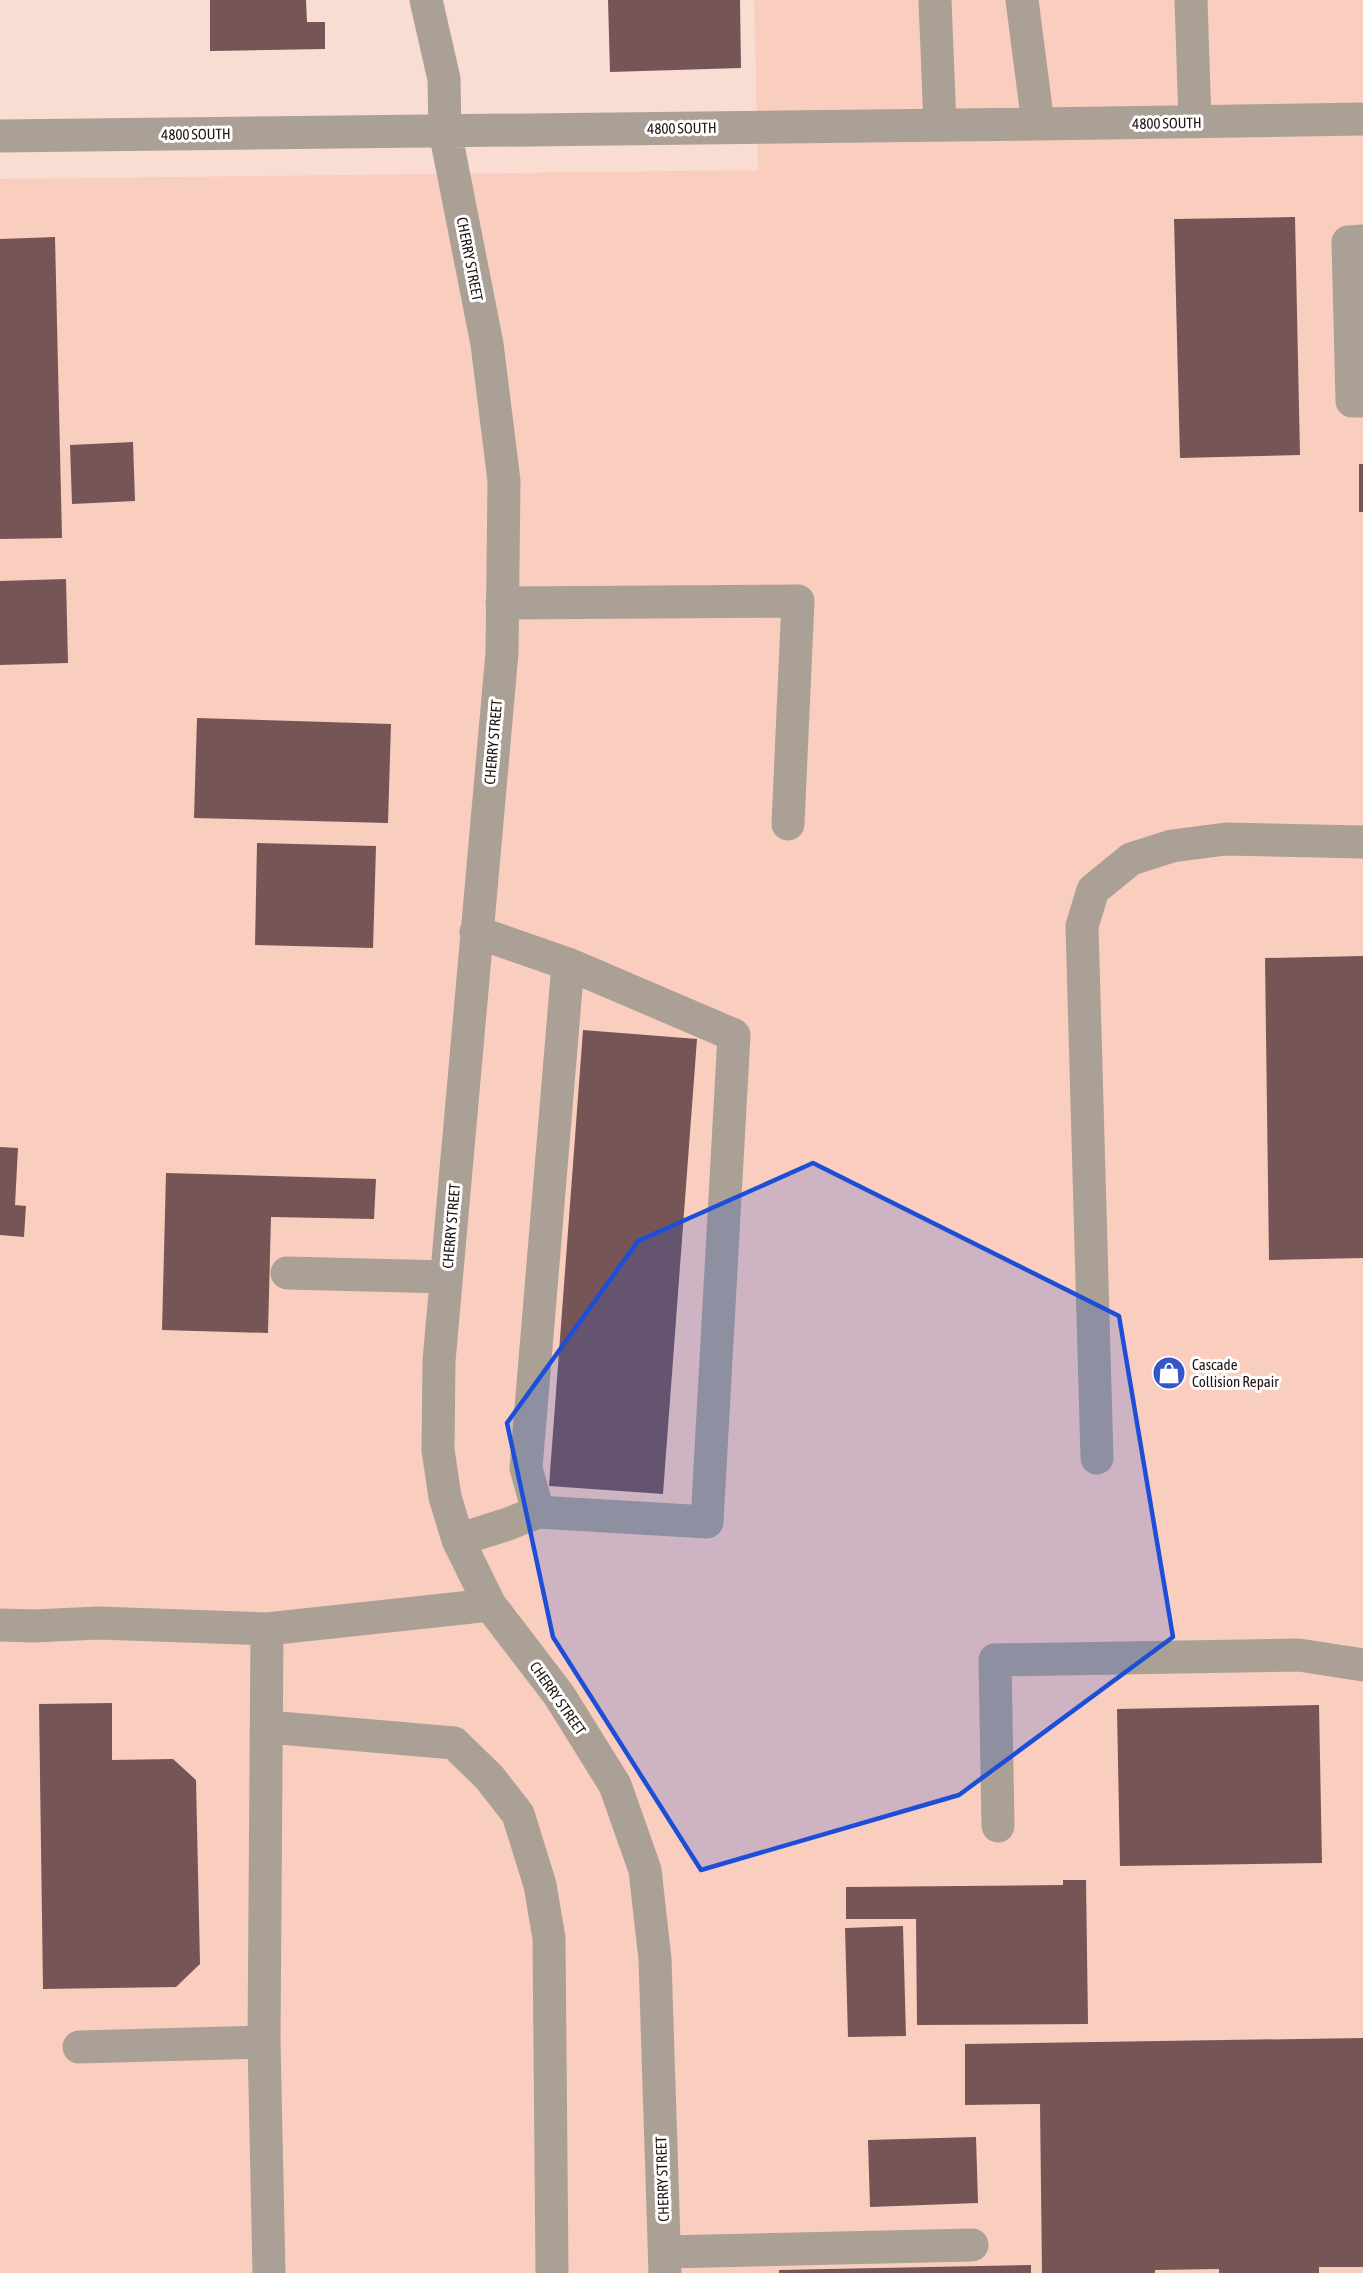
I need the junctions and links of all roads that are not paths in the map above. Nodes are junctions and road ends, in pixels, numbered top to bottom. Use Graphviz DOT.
graph roads {
  1 [pos="426,0"];
  2 [pos="935,0"];
  3 [pos="1022,0"];
  4 [pos="1191,0"];
  5 [pos="1363,119"];
  6 [pos="1195,122"];
  7 [pos="1038,124"];
  8 [pos="940,125"];
  9 [pos="445,131"];
  10 [pos="0,136"];
  11 [pos="1363,241"];
  12 [pos="1363,401"];
  13 [pos="502,603"];
  14 [pos="788,824"];
  15 [pos="1363,842"];
  16 [pos="476,932"];
  17 [pos="568,964"];
  18 [pos="287,1273"];
  19 [pos="446,1277"];
  20 [pos="1097,1458"];
  21 [pos="538,1512"];
  22 [pos="458,1540"];
  23 [pos="490,1605"];
  24 [pos="0,1624"];
  25 [pos="267,1629"];
  26 [pos="1363,1665"];
  27 [pos="268,1727"];
  28 [pos="998,1826"];
  29 [pos="264,2042"];
  30 [pos="79,2047"];
  31 [pos="972,2245"];
  32 [pos="665,2262"];
  33 [pos="269,2273"];
  34 [pos="552,2273"];
  1 -- 9 [label="street, CHERRY STREET"];
  2 -- 8 [label="street"];
  3 -- 7 [label="street"];
  4 -- 6 [label="street"];
  5 -- 6 [label="street, 4800 SOUTH"];
  6 -- 7 [label="street, 4800 SOUTH"];
  7 -- 8 [label="street, 4800 SOUTH"];
  8 -- 9 [label="street, 4800 SOUTH"];
  9 -- 10 [label="street, 4800 SOUTH"];
  9 -- 13 [label="street, CHERRY STREET"];
  11 -- 12 [label="street"];
  13 -- 14 [label="street"];
  13 -- 16 [label="street, CHERRY STREET"];
  15 -- 20 [label="street"];
  16 -- 17 [label="street"];
  16 -- 19 [label="street, CHERRY STREET"];
  17 -- 21 [label="street"];
  17 -- 21 [label="street"];
  18 -- 19 [label="street"];
  19 -- 22 [label="street, CHERRY STREET"];
  21 -- 22 [label="street"];
  22 -- 23 [label="street, CHERRY STREET"];
  23 -- 25 [label="street"];
  23 -- 32 [label="street, CHERRY STREET"];
  24 -- 25 [label="street"];
  25 -- 27 [label="street"];
  26 -- 28 [label="street"];
  27 -- 29 [label="street"];
  27 -- 34 [label="street"];
  29 -- 30 [label="street"];
  29 -- 33 [label="street"];
  31 -- 32 [label="street"];
}
